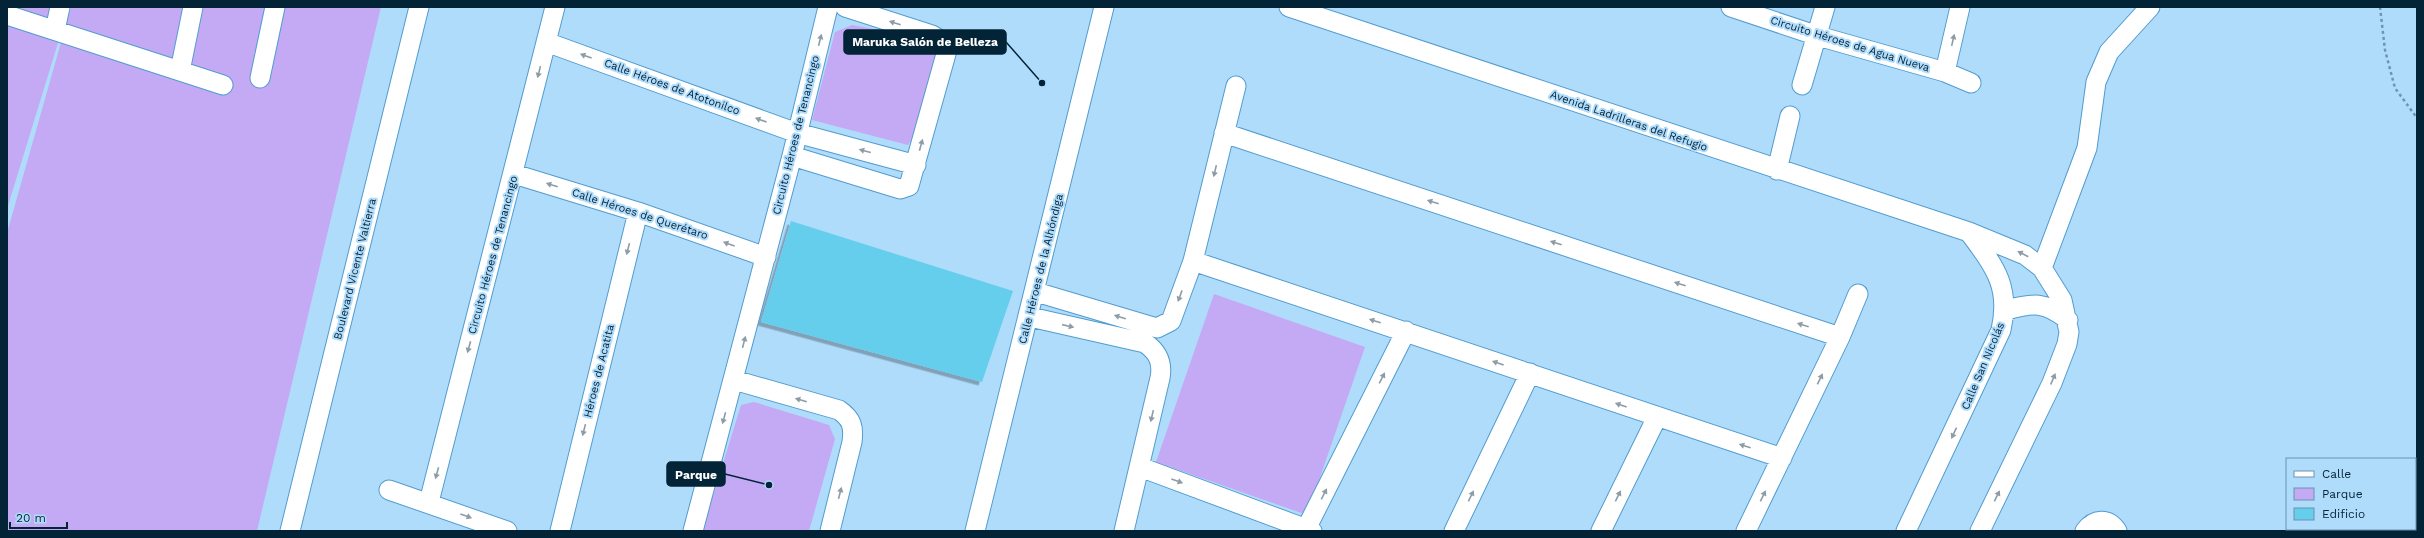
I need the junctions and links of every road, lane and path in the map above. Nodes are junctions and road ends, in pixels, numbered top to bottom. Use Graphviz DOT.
graph roads {
  1 [pos="60,7"];
  2 [pos="193,7"];
  3 [pos="275,7"];
  4 [pos="419,7"];
  5 [pos="555,7"];
  6 [pos="828,7"];
  7 [pos="844,7"];
  8 [pos="1104,7"];
  9 [pos="1289,7"];
  10 [pos="1731,7"];
  11 [pos="1825,7"];
  12 [pos="1960,7"];
  13 [pos="2150,7"];
  14 [pos="2380,7"];
  15 [pos="7,15"];
  16 [pos="55,30"];
  17 [pos="1818,36"];
  18 [pos="546,42"];
  19 [pos="180,71"];
  20 [pos="1945,72"];
  21 [pos="260,78"];
  22 [pos="1970,82"];
  23 [pos="223,85"];
  24 [pos="1802,85"];
  25 [pos="1236,86"];
  26 [pos="1790,116"];
  27 [pos="2417,118"];
  28 [pos="797,133"];
  29 [pos="1224,133"];
  30 [pos="792,156"];
  31 [pos="916,165"];
  32 [pos="1777,170"];
  33 [pos="514,174"];
  34 [pos="638,212"];
  35 [pos="1970,232"];
  36 [pos="766,257"];
  37 [pos="1193,261"];
  38 [pos="2042,268"];
  39 [pos="1036,292"];
  40 [pos="1858,294"];
  41 [pos="2006,310"];
  42 [pos="1030,317"];
  43 [pos="2068,320"];
  44 [pos="1406,331"];
  45 [pos="1840,337"];
  46 [pos="1530,374"];
  47 [pos="734,380"];
  48 [pos="1657,417"];
  49 [pos="1782,458"];
  50 [pos="1140,467"];
  51 [pos="389,490"];
  52 [pos="429,502"];
  53 [pos="1309,530"];
  54 [pos="290,531"];
  55 [pos="507,531"];
  56 [pos="560,531"];
  57 [pos="693,531"];
  58 [pos="830,531"];
  59 [pos="975,531"];
  60 [pos="1124,531"];
  61 [pos="1454,531"];
  62 [pos="1601,531"];
  63 [pos="1746,531"];
  64 [pos="1906,531"];
  65 [pos="1980,531"];
  66 [pos="2085,531"];
  67 [pos="2117,531"];
  1 -- 16 [label="street"];
  2 -- 19 [label="street"];
  3 -- 21 [label="street"];
  4 -- 54 [label="street, Boulevard Vicente Valtierra"];
  5 -- 18 [label="street, Circuito Héroes de Tenancingo"];
  28 -- 6 [label="street, Circuito Héroes de Tenancingo, one-way"];
  31 -- 7 [label="street, one-way"];
  8 -- 39 [label="street, Calle Héroes de la Alhóndiga"];
  9 -- 32 [label="street, Avenida Ladrilleras del Refugio"];
  10 -- 17 [label="street, Circuito Héroes de Agua Nueva"];
  11 -- 17 [label="street"];
  20 -- 12 [label="street, Circuito Héroes de Agua Nueva, one-way"];
  13 -- 38 [label="street"];
  14 -- 27 [label="path"];
  15 -- 16 [label="street"];
  16 -- 19 [label="street"];
  17 -- 20 [label="street, Circuito Héroes de Agua Nueva"];
  17 -- 24 [label="street"];
  28 -- 18 [label="street, Calle Héroes de Atotonilco, one-way"];
  18 -- 33 [label="street, Circuito Héroes de Tenancingo, one-way"];
  19 -- 23 [label="street"];
  20 -- 22 [label="street, Circuito Héroes de Agua Nueva"];
  25 -- 29 [label="street"];
  26 -- 32 [label="street"];
  28 -- 30 [label="street, Circuito Héroes de Tenancingo"];
  31 -- 28 [label="street, Calle Héroes de Atotonilco, one-way"];
  29 -- 37 [label="street, one-way"];
  45 -- 29 [label="street, one-way"];
  30 -- 31 [label="street"];
  30 -- 36 [label="street, Circuito Héroes de Tenancingo"];
  32 -- 35 [label="street, Avenida Ladrilleras del Refugio"];
  34 -- 33 [label="street, Calle Héroes de Querétaro, one-way"];
  33 -- 52 [label="street, Circuito Héroes de Tenancingo, one-way"];
  36 -- 34 [label="street, Calle Héroes de Querétaro, one-way"];
  34 -- 56 [label="street, Héroes de Acatita, one-way"];
  38 -- 35 [label="street, one-way"];
  35 -- 41 [label="street, Calle San Nicolás"];
  47 -- 36 [label="street, Circuito Héroes de Tenancingo, one-way"];
  37 -- 39 [label="street, one-way"];
  44 -- 37 [label="street, one-way"];
  38 -- 43 [label="street"];
  39 -- 42 [label="street, Calle Héroes de la Alhóndiga"];
  40 -- 45 [label="street"];
  41 -- 43 [label="street"];
  41 -- 64 [label="street, Calle San Nicolás, one-way"];
  42 -- 50 [label="street, one-way"];
  42 -- 59 [label="street, Calle Héroes de la Alhóndiga"];
  65 -- 43 [label="street, one-way"];
  46 -- 44 [label="street, one-way"];
  53 -- 44 [label="street, one-way"];
  49 -- 45 [label="street, one-way"];
  48 -- 46 [label="street, one-way"];
  61 -- 46 [label="street, one-way"];
  47 -- 57 [label="street, Circuito Héroes de Tenancingo, one-way"];
  58 -- 47 [label="street, one-way"];
  49 -- 48 [label="street, one-way"];
  62 -- 48 [label="street, one-way"];
  63 -- 49 [label="street, one-way"];
  50 -- 53 [label="street, one-way"];
  50 -- 60 [label="street"];
  51 -- 52 [label="street"];
  52 -- 55 [label="street, one-way"];
  66 -- 67 [label="street"];
}
